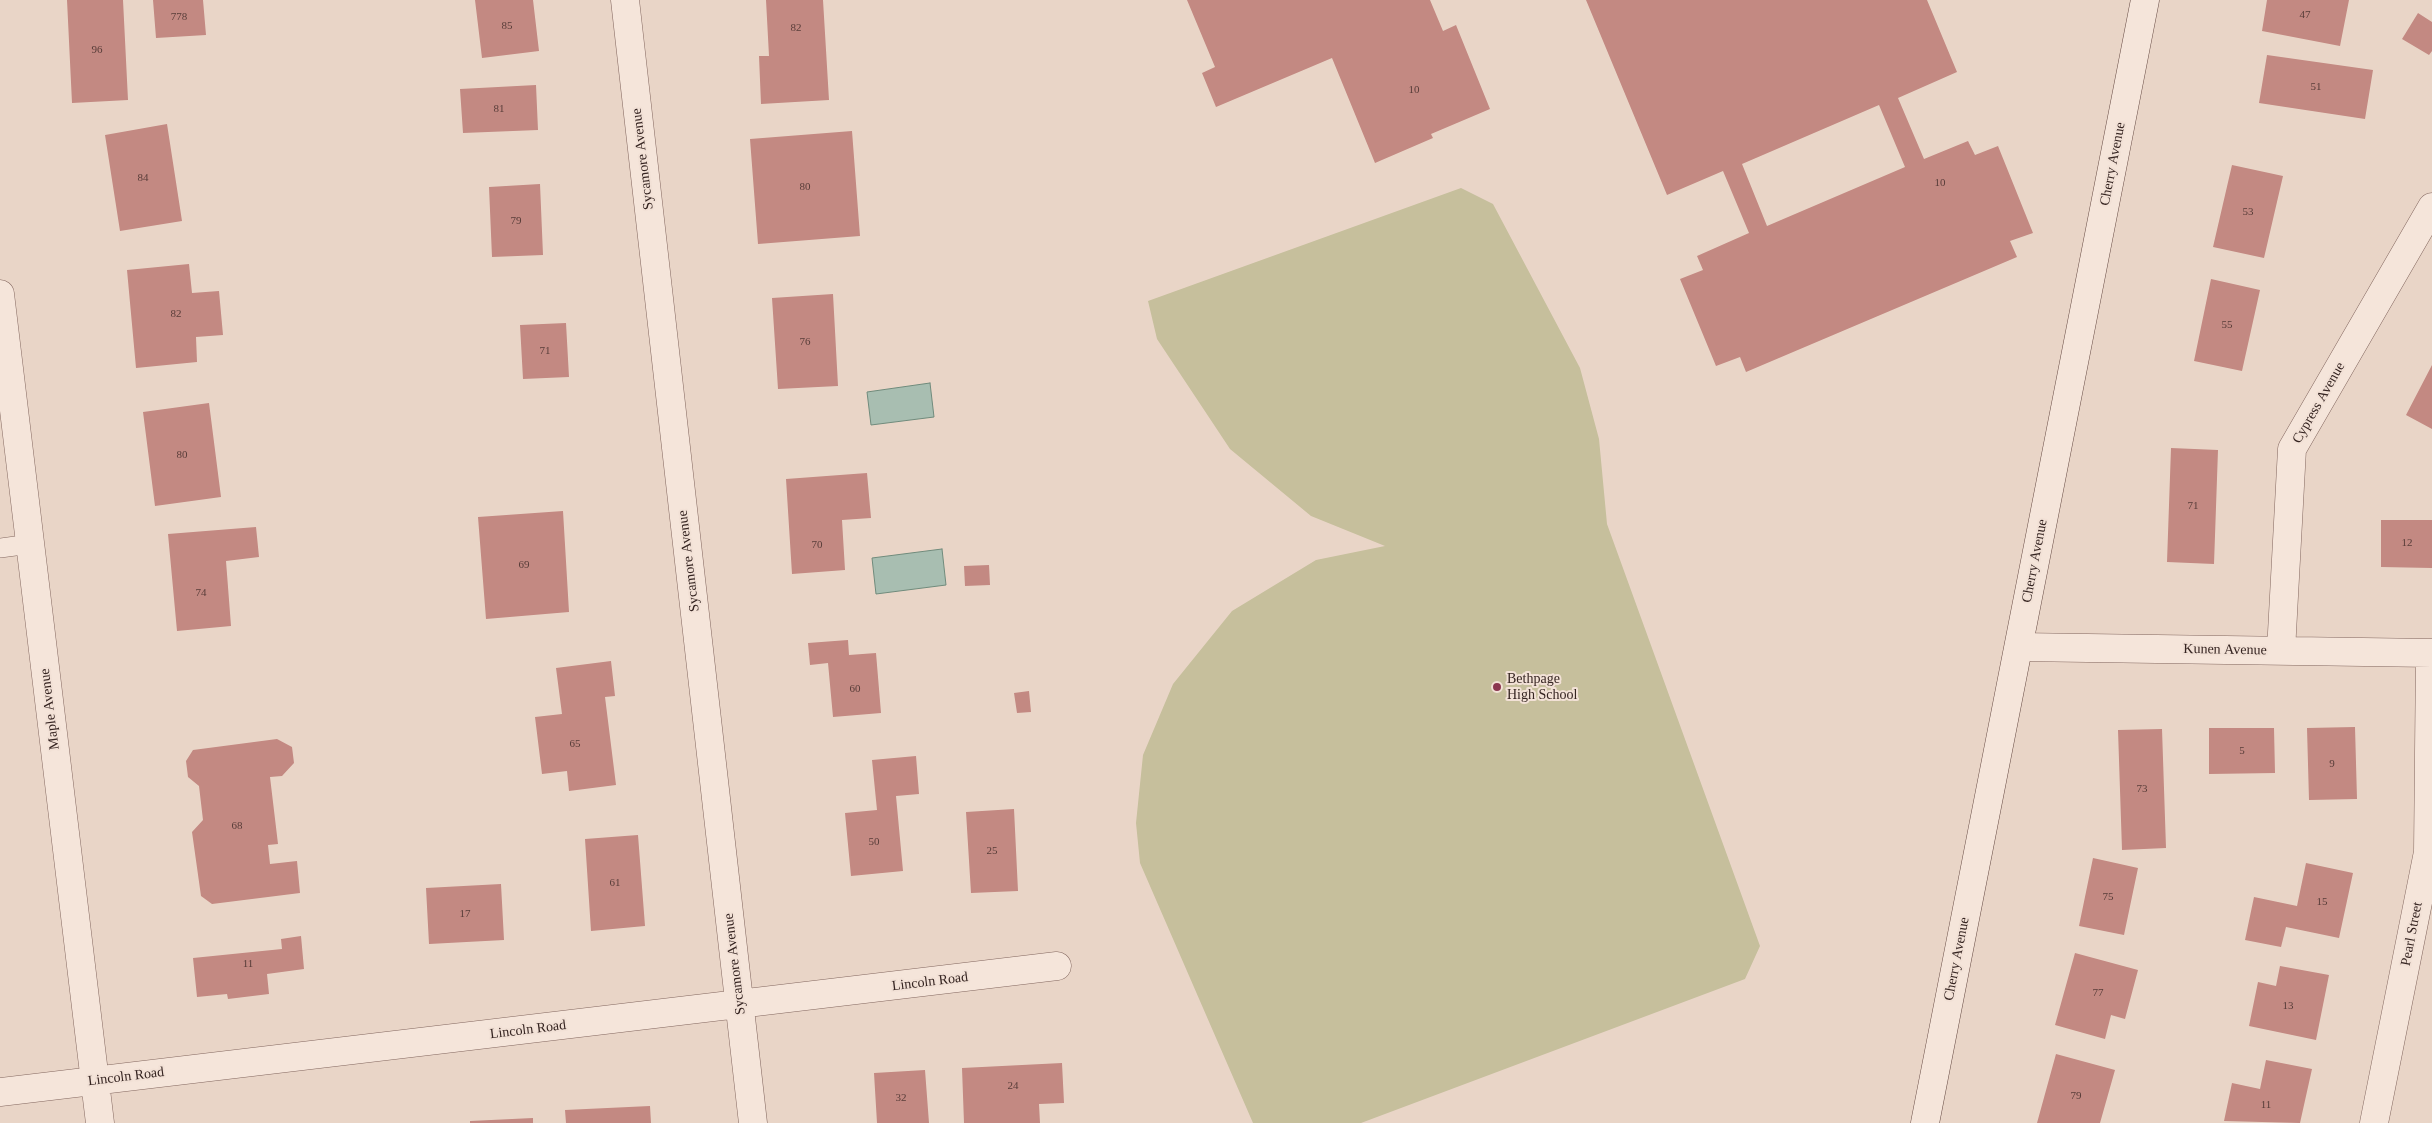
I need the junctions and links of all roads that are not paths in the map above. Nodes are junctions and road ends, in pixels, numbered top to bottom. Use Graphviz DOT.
graph roads {
  1 [pos="625,0"];
  2 [pos="2145,0"];
  3 [pos="2432,207"];
  4 [pos="0,294"];
  5 [pos="30,544"];
  6 [pos="0,548"];
  7 [pos="2018,647"];
  8 [pos="2281,651"];
  9 [pos="2431,653"];
  10 [pos="1056,966"];
  11 [pos="740,1005"];
  12 [pos="95,1081"];
  13 [pos="0,1092"];
  14 [pos="100,1123"];
  15 [pos="754,1123"];
  16 [pos="1925,1123"];
  17 [pos="2374,1123"];
  1 -- 11 [label="street, Sycamore Avenue"];
  2 -- 7 [label="street, Cherry Avenue"];
  3 -- 8 [label="street, Cypress Avenue"];
  4 -- 5 [label="street, Maple Avenue"];
  5 -- 6 [label="lane"];
  5 -- 12 [label="street, Maple Avenue"];
  7 -- 8 [label="street, Kunen Avenue"];
  7 -- 16 [label="street, Cherry Avenue"];
  8 -- 9 [label="street, Kunen Avenue"];
  9 -- 17 [label="street, Pearl Street"];
  10 -- 11 [label="street, Lincoln Road"];
  11 -- 12 [label="street, Lincoln Road"];
  11 -- 15 [label="street, Sycamore Avenue"];
  12 -- 13 [label="street, Lincoln Road"];
  12 -- 14 [label="street, Maple Avenue"];
}
